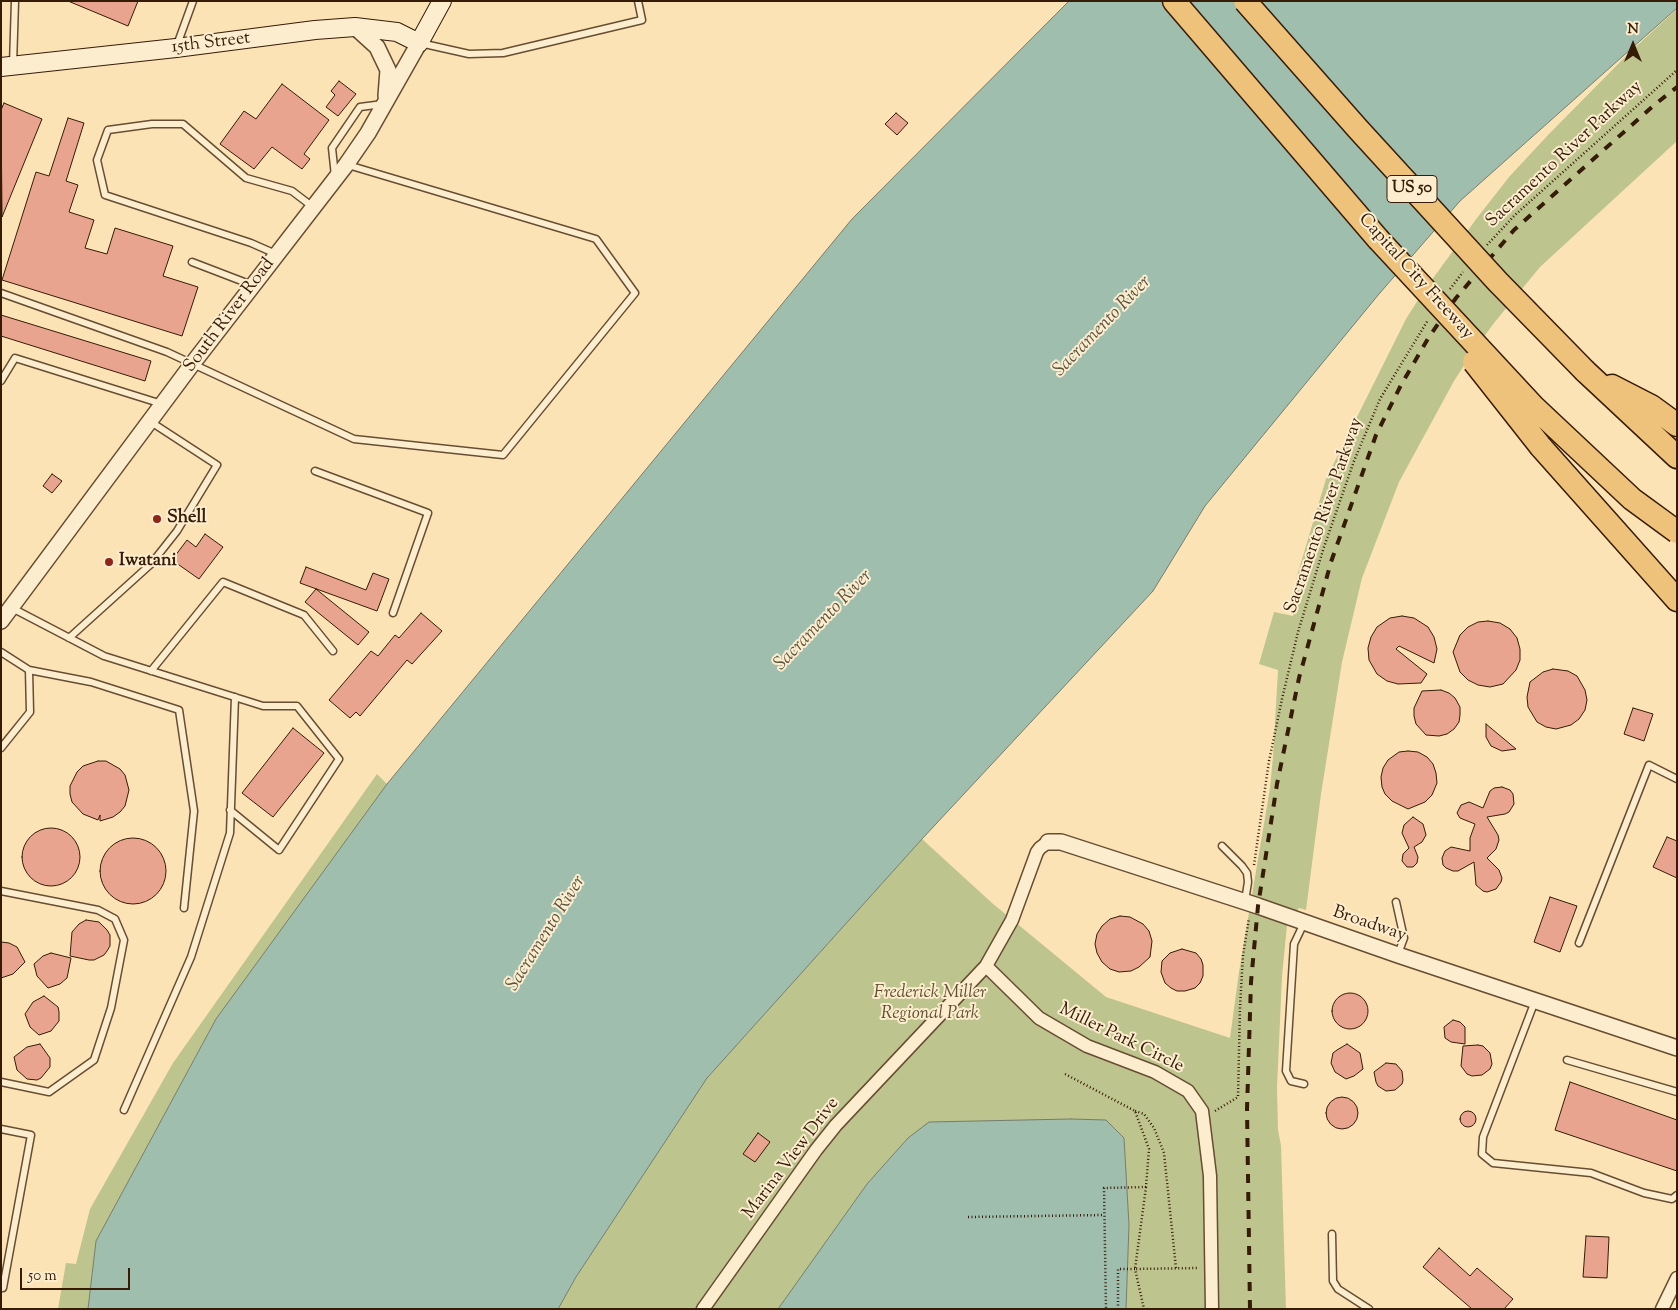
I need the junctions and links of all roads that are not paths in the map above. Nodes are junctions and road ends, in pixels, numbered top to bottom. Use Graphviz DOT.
graph roads {
  1 [pos="14,1"];
  2 [pos="193,1"];
  3 [pos="442,1"];
  4 [pos="638,1"];
  5 [pos="1174,1"];
  6 [pos="1245,1"];
  7 [pos="355,27"];
  8 [pos="419,43"];
  9 [pos="176,48"];
  10 [pos="7,66"];
  11 [pos="385,102"];
  12 [pos="346,165"];
  13 [pos="336,179"];
  14 [pos="314,207"];
  15 [pos="1378,239"];
  16 [pos="277,254"];
  17 [pos="192,262"];
  18 [pos="254,285"];
  19 [pos="1,293"];
  20 [pos="193,363"];
  21 [pos="1585,371"];
  22 [pos="1,380"];
  23 [pos="164,405"];
  24 [pos="150,422"];
  25 [pos="1677,425"];
  26 [pos="1677,457"];
  27 [pos="315,471"];
  28 [pos="1677,532"];
  29 [pos="1677,600"];
  30 [pos="11,608"];
  31 [pos="393,613"];
  32 [pos="1,621"];
  33 [pos="69,638"];
  34 [pos="333,651"];
  35 [pos="1,652"];
  36 [pos="29,670"];
  37 [pos="151,671"];
  38 [pos="235,697"];
  39 [pos="1,748"];
  40 [pos="1677,778"];
  41 [pos="230,810"];
  42 [pos="1048,842"];
  43 [pos="1222,846"];
  44 [pos="1,891"];
  45 [pos="1396,902"];
  46 [pos="1248,903"];
  47 [pos="184,908"];
  48 [pos="1304,922"];
  49 [pos="1579,943"];
  50 [pos="1398,955"];
  51 [pos="986,966"];
  52 [pos="1535,1000"];
  53 [pos="1677,1048"];
  54 [pos="1567,1060"];
  55 [pos="1,1082"];
  56 [pos="1304,1084"];
  57 [pos="1677,1092"];
  58 [pos="124,1110"];
  59 [pos="1,1129"];
  60 [pos="1677,1195"];
  61 [pos="1332,1234"];
  62 [pos="1677,1278"];
  63 [pos="1,1288"];
  64 [pos="703,1309"];
  65 [pos="1212,1309"];
  66 [pos="1369,1309"];
  67 [pos="1662,1309"];
  1 -- 10 [label="lane"];
  2 -- 9 [label="lane"];
  3 -- 8 [label="main road, South River Road"];
  4 -- 8 [label="lane"];
  5 -- 15 [label="highway, Capital City Freeway"];
  6 -- 21 [label="highway, US 50, bridge"];
  7 -- 8 [label="main road, 15th Street"];
  7 -- 9 [label="main road, 15th Street"];
  7 -- 11 [label="street"];
  8 -- 11 [label="street, South River Road"];
  9 -- 10 [label="main road, 15th Street"];
  11 -- 12 [label="street, South River Road"];
  11 -- 13 [label="lane"];
  12 -- 13 [label="street, South River Road"];
  12 -- 20 [label="lane"];
  13 -- 14 [label="street, South River Road"];
  14 -- 16 [label="street, South River Road"];
  14 -- 16 [label="lane"];
  15 -- 28 [label="highway, Capital City Freeway, bridge"];
  15 -- 29 [label="highway, bridge"];
  16 -- 18 [label="street, South River Road"];
  17 -- 18 [label="lane"];
  18 -- 20 [label="street, South River Road"];
  19 -- 20 [label="lane"];
  20 -- 23 [label="street, South River Road"];
  21 -- 25 [label="highway"];
  21 -- 26 [label="highway, US 50"];
  22 -- 23 [label="lane"];
  23 -- 24 [label="street, South River Road"];
  24 -- 30 [label="street, South River Road"];
  24 -- 33 [label="lane"];
  27 -- 31 [label="lane"];
  30 -- 32 [label="street, South River Road"];
  30 -- 33 [label="lane"];
  33 -- 37 [label="lane"];
  34 -- 37 [label="lane"];
  35 -- 36 [label="lane"];
  36 -- 39 [label="lane"];
  36 -- 47 [label="lane"];
  37 -- 38 [label="lane"];
  38 -- 41 [label="lane"];
  38 -- 41 [label="lane"];
  40 -- 49 [label="lane"];
  41 -- 58 [label="lane"];
  42 -- 46 [label="street, Broadway"];
  42 -- 51 [label="street, Marina View Drive"];
  43 -- 46 [label="lane"];
  44 -- 55 [label="lane"];
  45 -- 50 [label="lane"];
  46 -- 48 [label="street, Broadway"];
  48 -- 50 [label="street, Broadway"];
  48 -- 56 [label="lane"];
  50 -- 52 [label="street, Broadway"];
  51 -- 64 [label="street, Marina View Drive"];
  51 -- 65 [label="street, Miller Park Circle"];
  52 -- 53 [label="street, Broadway"];
  52 -- 60 [label="lane"];
  54 -- 57 [label="lane"];
  59 -- 63 [label="lane"];
  61 -- 66 [label="lane"];
  62 -- 67 [label="street"];
}
